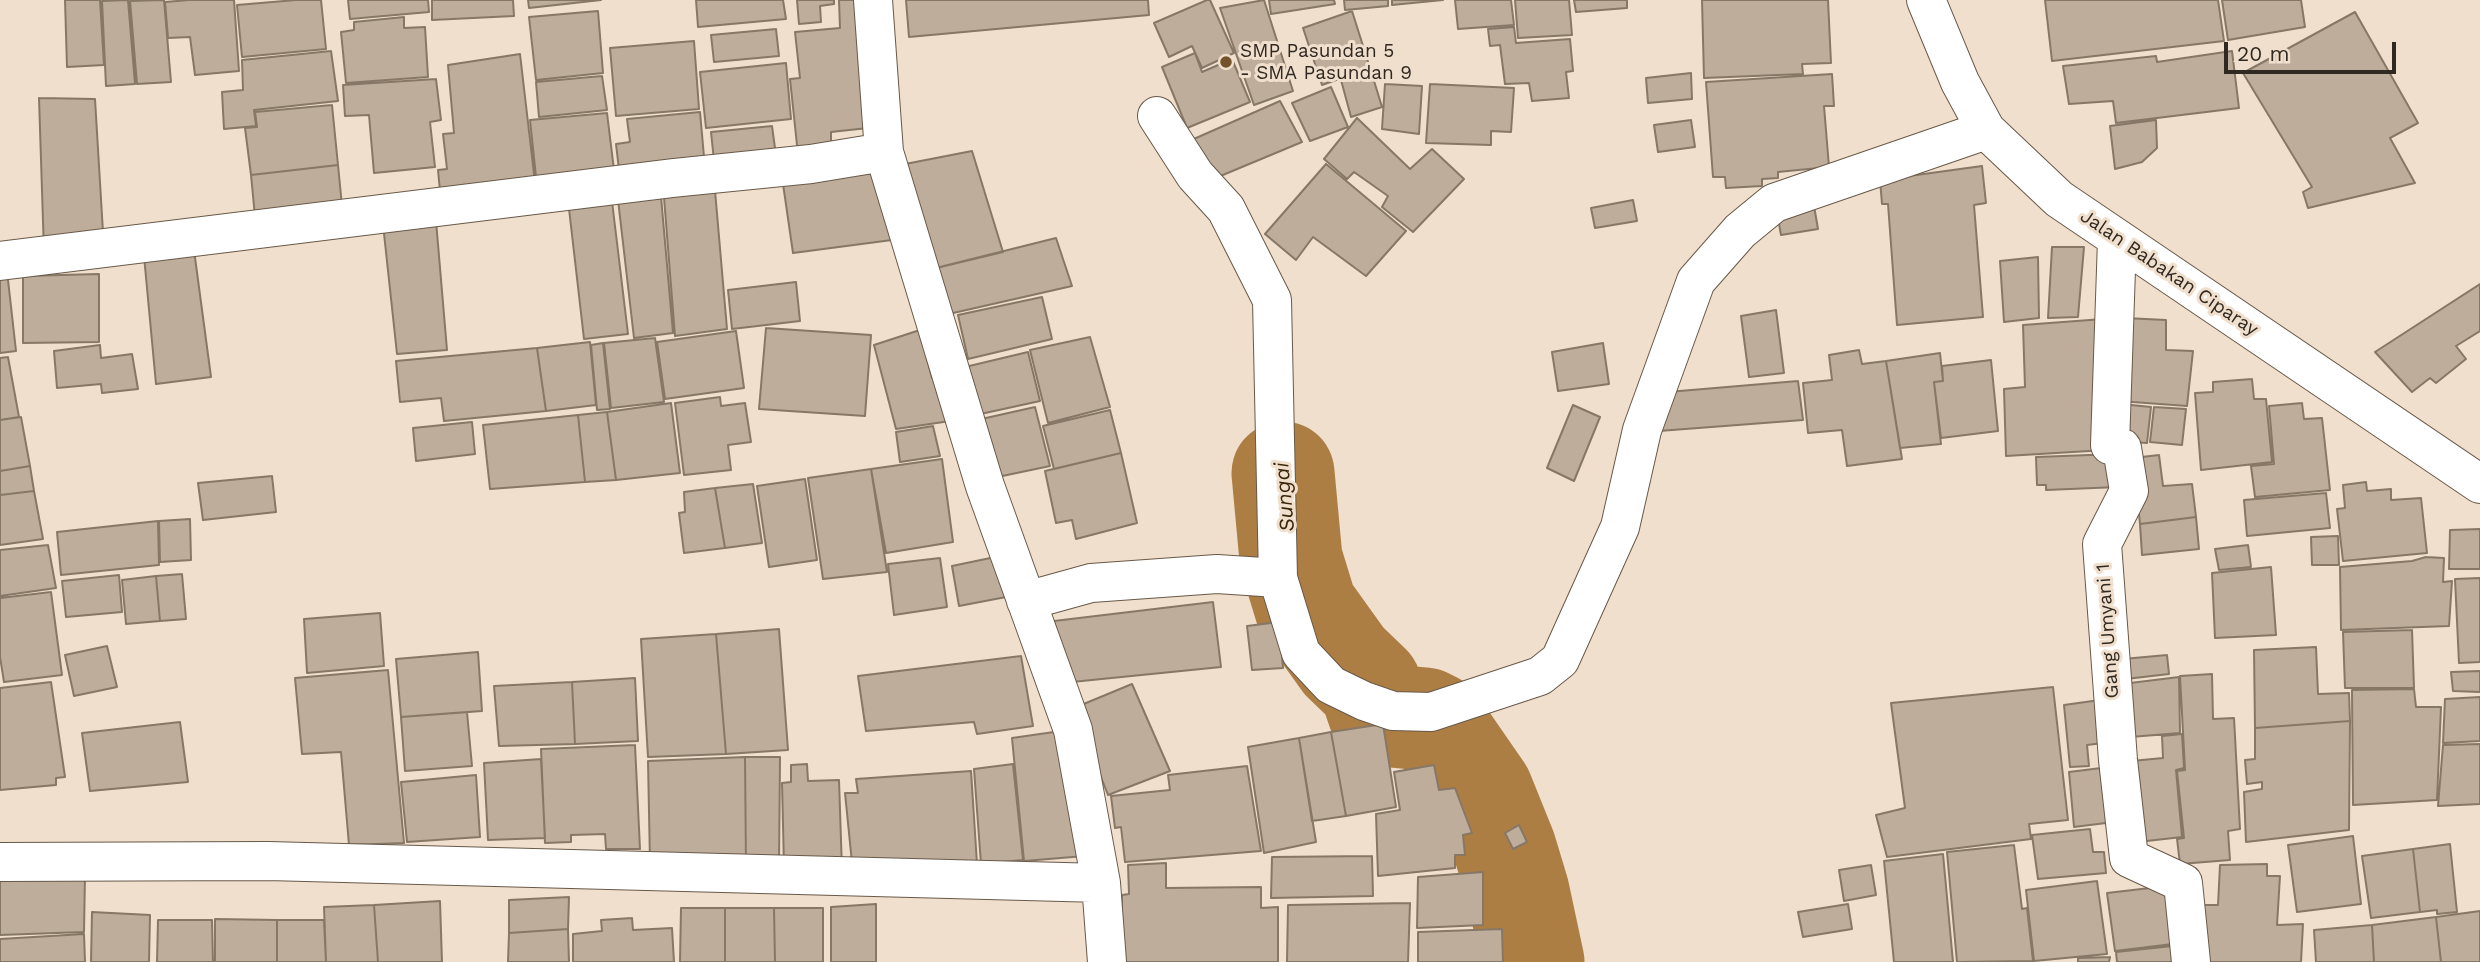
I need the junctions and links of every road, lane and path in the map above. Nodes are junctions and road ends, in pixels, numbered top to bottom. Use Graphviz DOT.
graph roads {
  1 [pos="873,0"];
  2 [pos="1926,0"];
  3 [pos="1157,116"];
  4 [pos="1986,131"];
  5 [pos="884,152"];
  6 [pos="2117,240"];
  7 [pos="0,261"];
  8 [pos="2480,485"];
  9 [pos="1278,578"];
  10 [pos="1026,601"];
  11 [pos="0,862"];
  12 [pos="1101,883"];
  13 [pos="1107,962"];
  14 [pos="2191,962"];
  1 -- 5 [label="street"];
  2 -- 4 [label="street, Jalan Babakan Ciparay"];
  3 -- 9 [label="street"];
  4 -- 6 [label="street, Jalan Babakan Ciparay"];
  4 -- 9 [label="street"];
  5 -- 7 [label="street"];
  5 -- 10 [label="street"];
  6 -- 8 [label="street, Jalan Babakan Ciparay"];
  6 -- 14 [label="street, Gang Umyani 1"];
  9 -- 10 [label="street"];
  10 -- 12 [label="street"];
  11 -- 12 [label="street"];
  12 -- 13 [label="street"];
}
